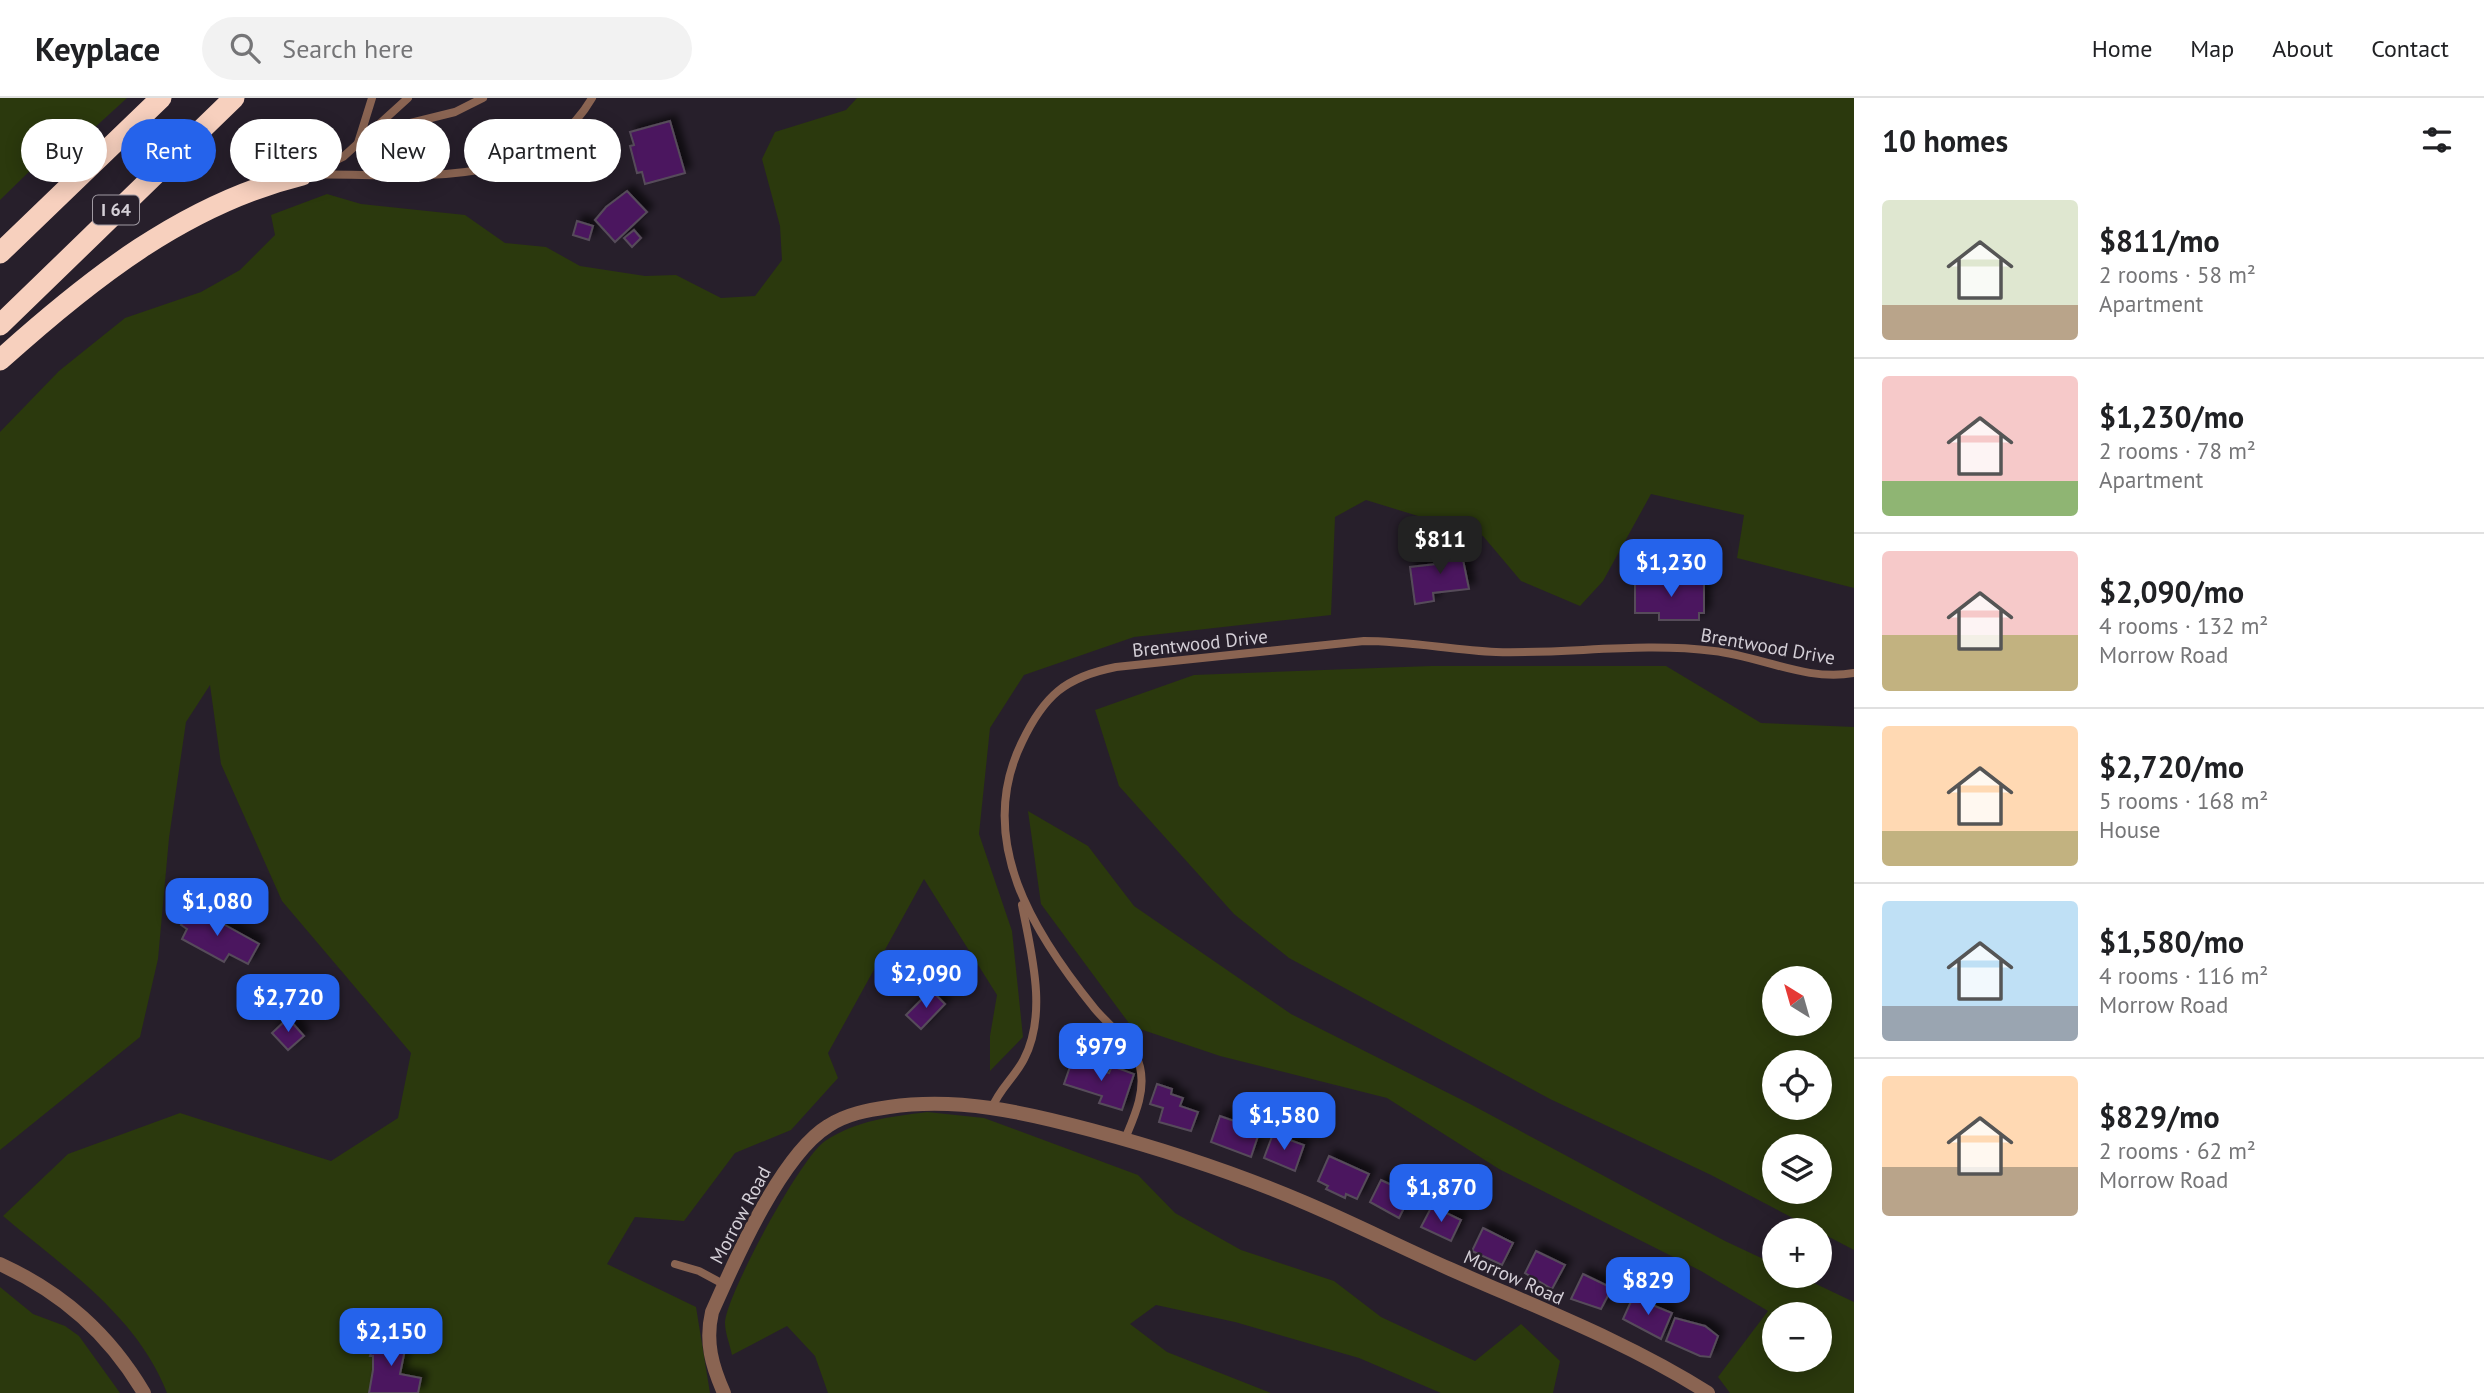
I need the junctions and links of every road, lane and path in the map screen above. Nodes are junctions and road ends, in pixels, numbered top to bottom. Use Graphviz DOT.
graph roads {
  1 [pos="161,98"];
  2 [pos="234,98"];
  3 [pos="372,98"];
  4 [pos="408,98"];
  5 [pos="483,98"];
  6 [pos="592,98"];
  7 [pos="365,119"];
  8 [pos="386,119"];
  9 [pos="426,119"];
  10 [pos="342,175"];
  11 [pos="280,182"];
  12 [pos="0,253"];
  13 [pos="0,325"];
  14 [pos="0,360"];
  15 [pos="1854,673"];
  16 [pos="1021,898"];
  17 [pos="992,1108"];
  18 [pos="1125,1139"];
  19 [pos="0,1264"];
  20 [pos="675,1264"];
  21 [pos="725,1285"];
  22 [pos="144,1393"];
  23 [pos="724,1393"];
  24 [pos="1708,1393"];
  1 -- 12 [label="highway, I 64"];
  2 -- 13 [label="highway, I 64"];
  3 -- 7 [label="lane"];
  4 -- 8 [label="lane"];
  5 -- 9 [label="lane"];
  6 -- 10 [label="lane"];
  11 -- 14 [label="highway"];
  15 -- 16 [label="lane, Brentwood Drive"];
  16 -- 17 [label="lane"];
  16 -- 18 [label="lane, Brentwood Drive"];
  17 -- 18 [label="street, Morrow Road"];
  17 -- 21 [label="street, Morrow Road"];
  18 -- 24 [label="street, Morrow Road"];
  19 -- 22 [label="street"];
  20 -- 21 [label="lane"];
  21 -- 23 [label="street, Morrow Road"];
}
